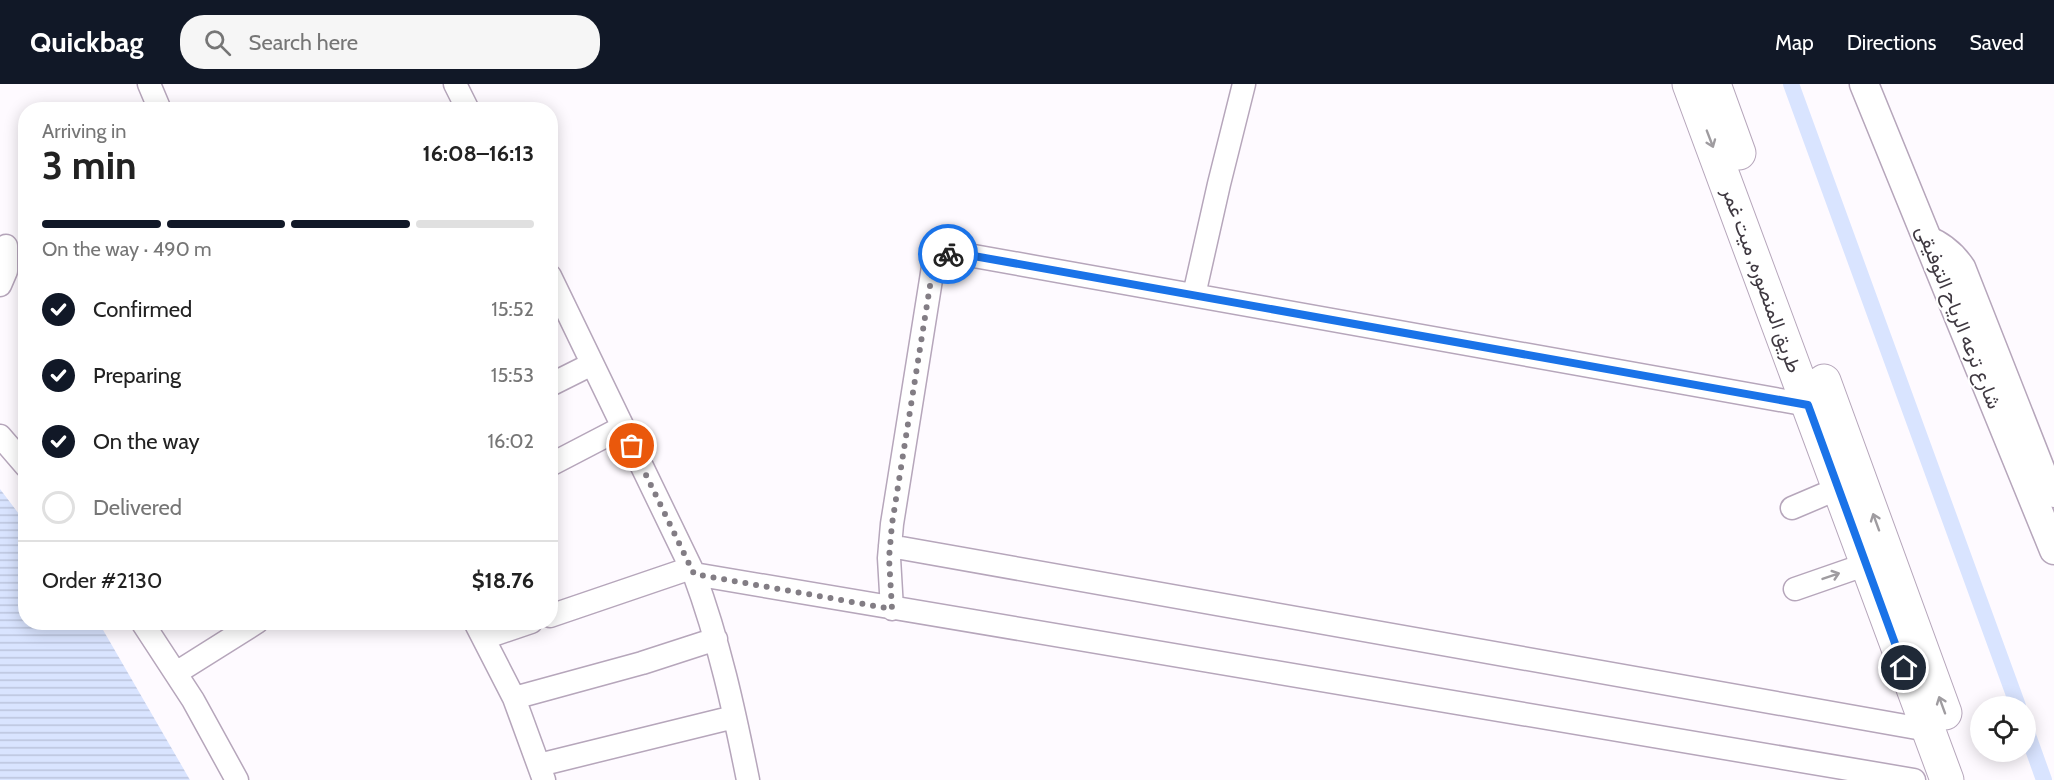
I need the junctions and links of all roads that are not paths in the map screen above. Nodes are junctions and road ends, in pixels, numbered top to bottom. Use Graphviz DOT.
graph roads {
  1 [pos="149,84"];
  2 [pos="455,84"];
  3 [pos="1244,84"];
  4 [pos="1689,84"];
  5 [pos="1714,84"];
  6 [pos="1864,84"];
  7 [pos="157,102"];
  8 [pos="464,102"];
  9 [pos="1927,237"];
  10 [pos="11,245"];
  11 [pos="0,285"];
  12 [pos="558,293"];
  13 [pos="1194,295"];
  14 [pos="592,364"];
  15 [pos="558,381"];
  16 [pos="1808,405"];
  17 [pos="623,427"];
  18 [pos="0,436"];
  19 [pos="18,457"];
  20 [pos="558,461"];
  21 [pos="1839,488"];
  22 [pos="2054,496"];
  23 [pos="1792,507"];
  24 [pos="2053,543"];
  25 [pos="890,546"];
  26 [pos="1867,564"];
  27 [pos="693,571"];
  28 [pos="1795,589"];
  29 [pos="892,609"];
  30 [pos="558,613"];
  31 [pos="149,630"];
  32 [pos="244,630"];
  33 [pos="480,630"];
  34 [pos="716,639"];
  35 [pos="176,673"];
  36 [pos="514,698"];
  37 [pos="734,717"];
  38 [pos="1928,730"];
  39 [pos="542,773"];
  40 [pos="237,780"];
  41 [pos="748,780"];
  42 [pos="1914,780"];
  43 [pos="1947,780"];
  44 [pos="1970,780"];
  1 -- 7 [label="street"];
  2 -- 8 [label="street"];
  3 -- 13 [label="street"];
  4 -- 16 [label="highway, طريق المنصوره, ميت غمر, one-way"];
  44 -- 5 [label="highway, طريق المنصوره, ميت غمر, one-way"];
  6 -- 9 [label="main road, شارع ترعه الرياح التوفيقى"];
  9 -- 22 [label="street"];
  9 -- 24 [label="main road, شارع ترعه الرياح التوفيقى"];
  10 -- 11 [label="street"];
  12 -- 14 [label="street"];
  13 -- 16 [label="street"];
  13 -- 25 [label="street"];
  14 -- 15 [label="street"];
  14 -- 17 [label="street"];
  16 -- 21 [label="highway, طريق المنصوره, ميت غمر"];
  17 -- 20 [label="street"];
  17 -- 27 [label="street"];
  18 -- 19 [label="street"];
  21 -- 23 [label="street"];
  21 -- 26 [label="highway, طريق المنصوره, ميت غمر"];
  25 -- 29 [label="street"];
  25 -- 38 [label="street"];
  28 -- 26 [label="street, one-way"];
  26 -- 38 [label="highway, طريق المنصوره, ميت غمر"];
  27 -- 29 [label="street"];
  27 -- 30 [label="street"];
  27 -- 34 [label="street"];
  29 -- 42 [label="street"];
  31 -- 35 [label="street"];
  32 -- 35 [label="street"];
  33 -- 36 [label="street"];
  34 -- 36 [label="street"];
  34 -- 37 [label="street"];
  35 -- 40 [label="street"];
  36 -- 39 [label="street"];
  37 -- 39 [label="street"];
  37 -- 41 [label="street"];
  38 -- 43 [label="highway, طريق المنصوره, ميت غمر"];
}
